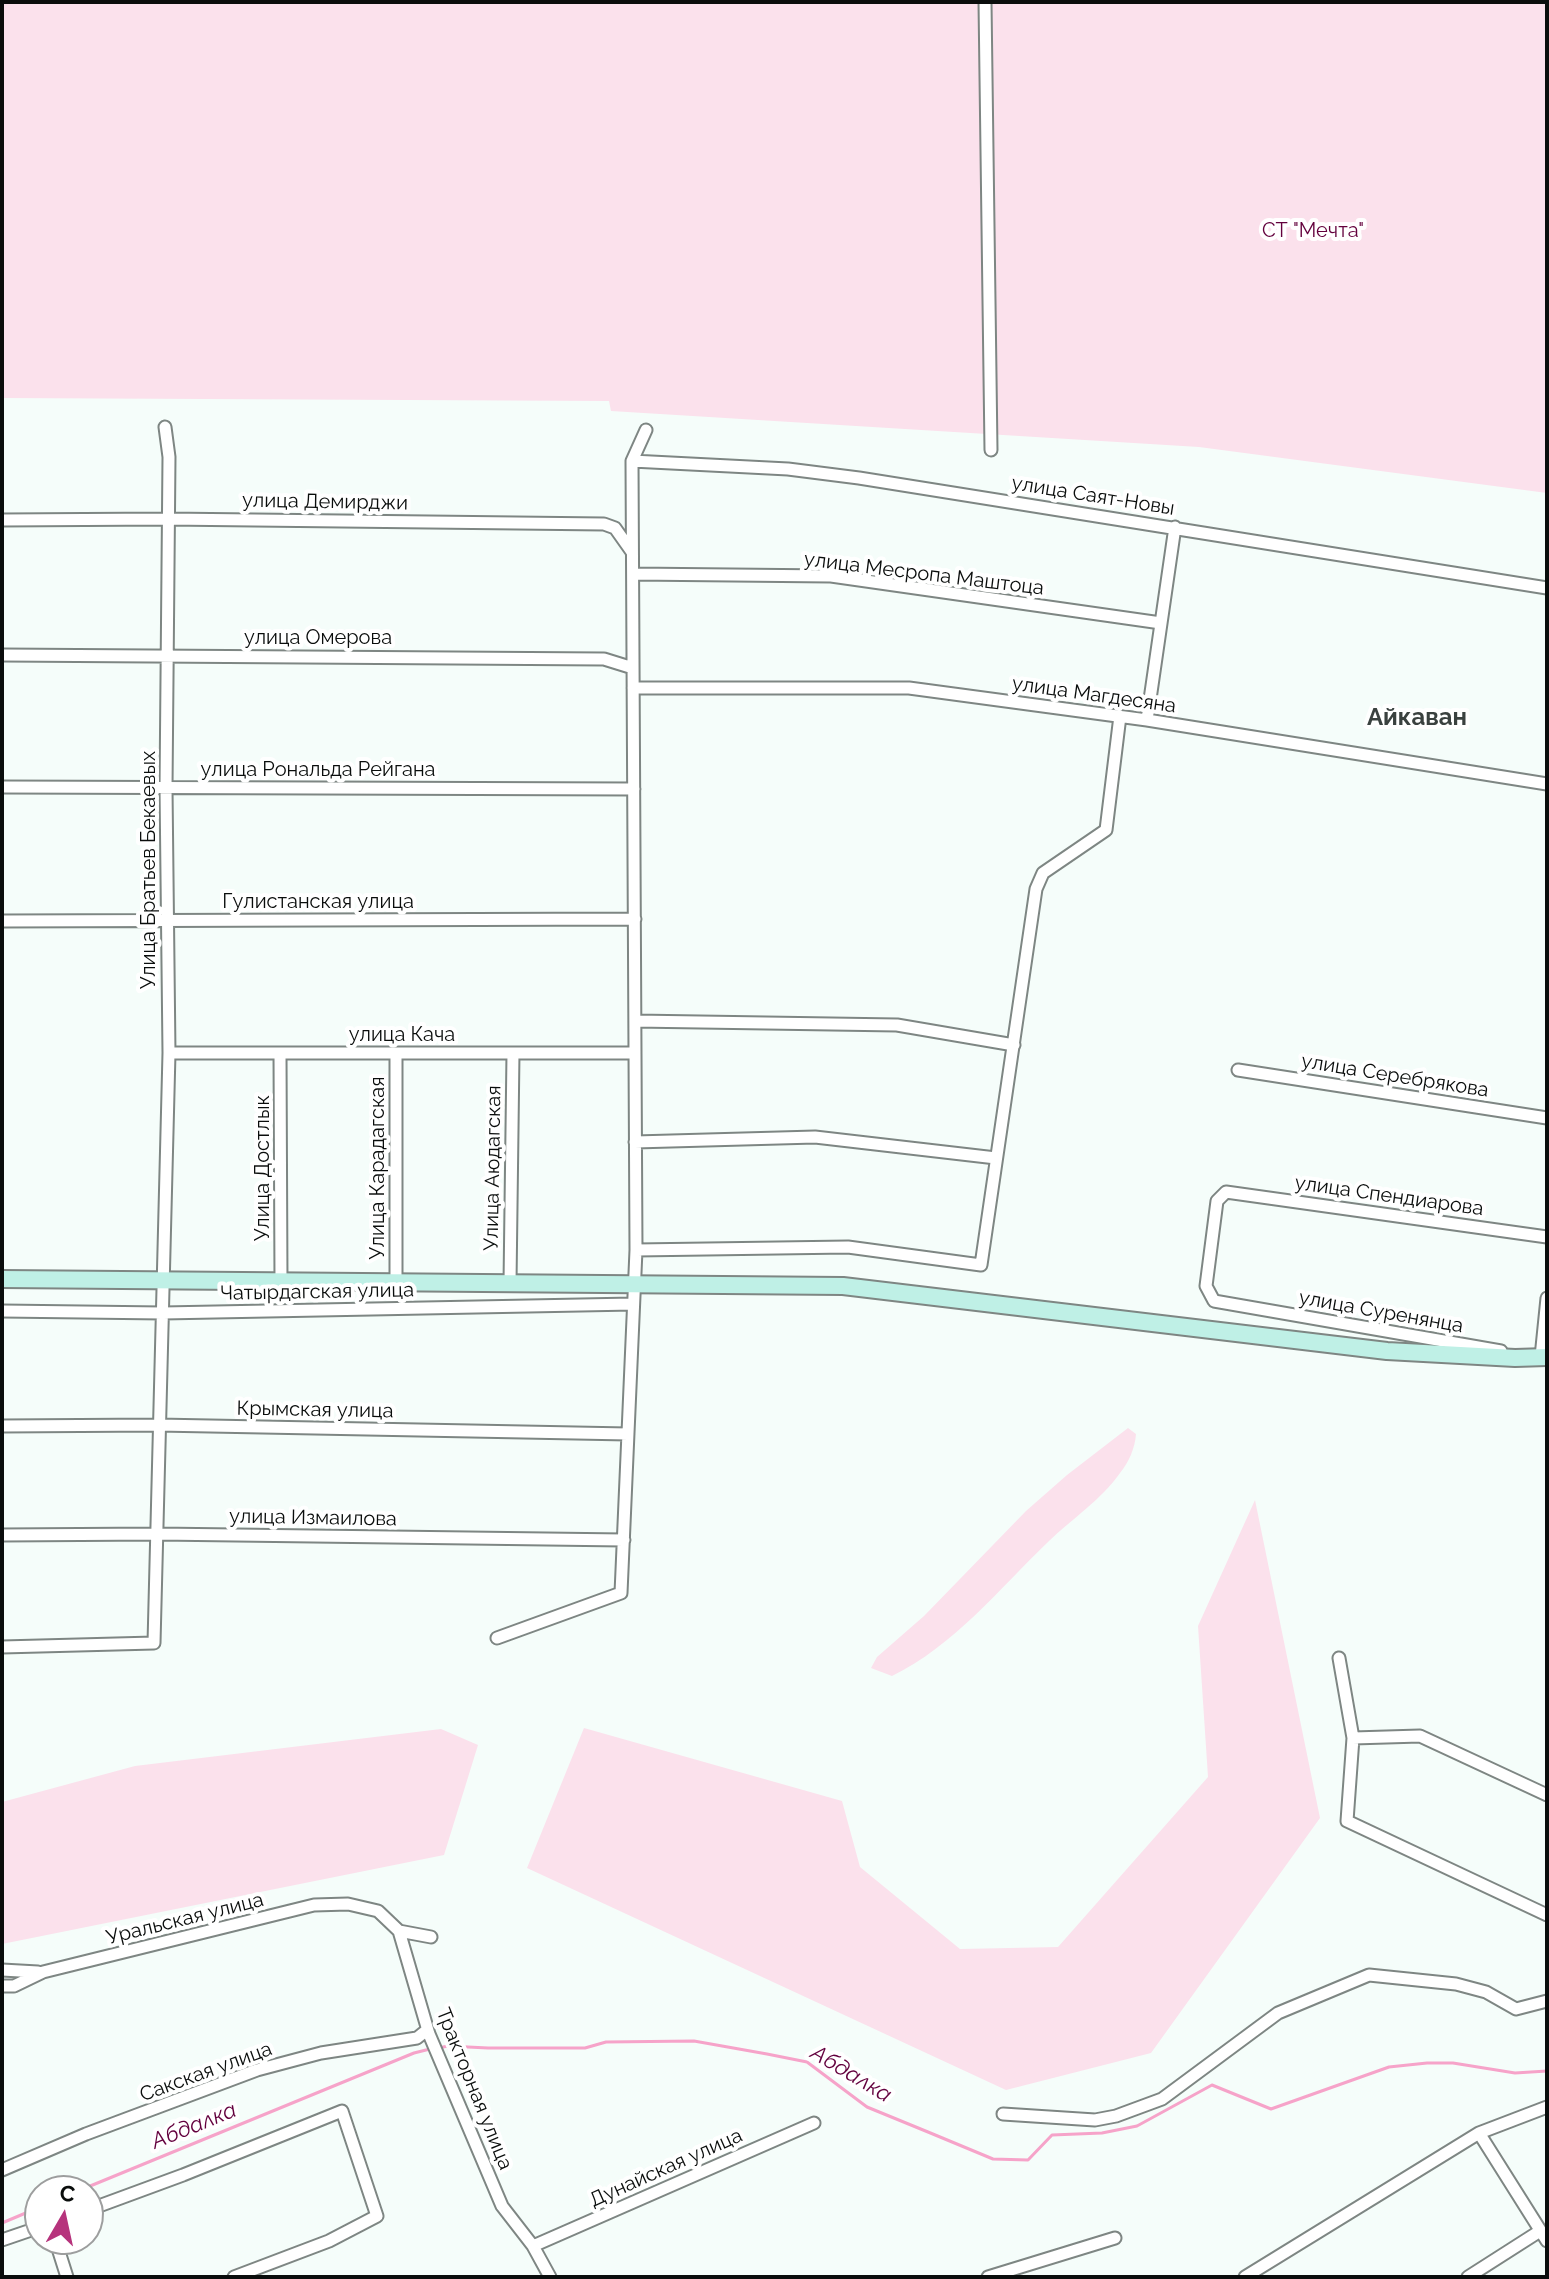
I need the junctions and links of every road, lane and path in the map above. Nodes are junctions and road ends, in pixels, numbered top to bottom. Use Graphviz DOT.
graph roads {
  1 [pos="985,2"];
  2 [pos="165,427"];
  3 [pos="646,430"];
  4 [pos="991,450"];
  5 [pos="632,461"];
  6 [pos="167,519"];
  7 [pos="2,520"];
  8 [pos="1175,527"];
  9 [pos="633,554"];
  10 [pos="633,574"];
  11 [pos="1547,588"];
  12 [pos="1161,623"];
  13 [pos="2,655"];
  14 [pos="167,655"];
  15 [pos="633,668"];
  16 [pos="633,688"];
  17 [pos="1120,716"];
  18 [pos="1147,720"];
  19 [pos="1547,784"];
  20 [pos="2,787"];
  21 [pos="166,788"];
  22 [pos="634,789"];
  23 [pos="635,919"];
  24 [pos="168,920"];
  25 [pos="2,921"];
  26 [pos="635,1021"];
  27 [pos="1014,1045"];
  28 [pos="169,1053"];
  29 [pos="280,1053"];
  30 [pos="396,1053"];
  31 [pos="513,1053"];
  32 [pos="635,1053"];
  33 [pos="1238,1070"];
  34 [pos="1547,1118"];
  35 [pos="635,1142"];
  36 [pos="996,1158"];
  37 [pos="1547,1237"];
  38 [pos="636,1250"];
  39 [pos="2,1279"];
  40 [pos="164,1282"];
  41 [pos="281,1282"];
  42 [pos="396,1283"];
  43 [pos="510,1283"];
  44 [pos="634,1284"];
  45 [pos="1547,1298"];
  46 [pos="1214,1301"];
  47 [pos="633,1304"];
  48 [pos="2,1311"];
  49 [pos="163,1313"];
  50 [pos="1544,1357"];
  51 [pos="158,1425"];
  52 [pos="2,1426"];
  53 [pos="628,1434"];
  54 [pos="158,1534"];
  55 [pos="2,1535"];
  56 [pos="624,1540"];
  57 [pos="497,1638"];
  58 [pos="2,1647"];
  59 [pos="1339,1658"];
  60 [pos="1353,1738"];
  61 [pos="1547,1795"];
  62 [pos="1547,1915"];
  63 [pos="399,1931"];
  64 [pos="431,1937"];
  65 [pos="2,1970"];
  66 [pos="43,1972"];
  67 [pos="2,1986"];
  68 [pos="1547,2001"];
  69 [pos="428,2032"];
  70 [pos="1547,2107"];
  71 [pos="1003,2114"];
  72 [pos="814,2123"];
  73 [pos="1479,2133"];
  74 [pos="2,2170"];
  75 [pos="104,2204"];
  76 [pos="24,2232"];
  77 [pos="1544,2236"];
  78 [pos="1115,2238"];
  79 [pos="2,2240"];
  80 [pos="533,2246"];
  81 [pos="60,2255"];
  82 [pos="547,2276"];
  83 [pos="67,2277"];
  84 [pos="234,2277"];
  85 [pos="988,2277"];
  86 [pos="1245,2277"];
  87 [pos="1468,2277"];
  1 -- 4 [label="street"];
  2 -- 6 [label="street, Улица Братьев Бекаевых"];
  3 -- 5 [label="street"];
  5 -- 8 [label="street, улица Саят-Новы"];
  5 -- 9 [label="street"];
  6 -- 7 [label="street, улица Демирджи"];
  6 -- 9 [label="street, улица Демирджи"];
  6 -- 14 [label="street, Улица Братьев Бекаевых"];
  8 -- 11 [label="street, улица Саят-Новы"];
  8 -- 12 [label="street"];
  9 -- 10 [label="street"];
  10 -- 12 [label="street, улица Месропа Маштоца"];
  10 -- 15 [label="street"];
  12 -- 18 [label="street"];
  13 -- 14 [label="street, улица Омерова"];
  14 -- 15 [label="street, улица Омерова"];
  14 -- 21 [label="street, Улица Братьев Бекаевых"];
  15 -- 16 [label="street"];
  16 -- 17 [label="street, улица Магдесяна"];
  16 -- 22 [label="street"];
  17 -- 18 [label="street, улица Магдесяна"];
  17 -- 27 [label="street"];
  18 -- 19 [label="street, улица Магдесяна"];
  20 -- 21 [label="street, улица Рональда Рейгана"];
  21 -- 22 [label="street, улица Рональда Рейгана"];
  21 -- 24 [label="street, Улица Братьев Бекаевых"];
  22 -- 23 [label="street"];
  23 -- 24 [label="street, Гулистанская улица"];
  23 -- 26 [label="street"];
  24 -- 25 [label="street, Гулистанская улица"];
  24 -- 28 [label="street, Улица Братьев Бекаевых"];
  26 -- 27 [label="street"];
  26 -- 32 [label="street"];
  27 -- 36 [label="street"];
  28 -- 29 [label="street, улица Кача"];
  28 -- 40 [label="street, Улица Братьев Бекаевых"];
  29 -- 30 [label="street, улица Кача"];
  29 -- 41 [label="street, Улица Достлык"];
  30 -- 31 [label="street, улица Кача"];
  30 -- 42 [label="street, Улица Карадагская"];
  31 -- 32 [label="street, улица Кача"];
  31 -- 43 [label="street, Улица Аюдагская"];
  32 -- 35 [label="street"];
  33 -- 34 [label="street, улица Серебрякова"];
  35 -- 36 [label="street"];
  35 -- 38 [label="street"];
  36 -- 38 [label="street"];
  37 -- 46 [label="street, улица Спендиарова"];
  38 -- 44 [label="street"];
  39 -- 40 [label="main road"];
  40 -- 41 [label="main road"];
  40 -- 49 [label="street, Улица Братьев Бекаевых"];
  41 -- 42 [label="main road"];
  42 -- 43 [label="main road"];
  43 -- 44 [label="main road"];
  44 -- 47 [label="street"];
  44 -- 50 [label="main road"];
  45 -- 50 [label="street"];
  46 -- 50 [label="street, улица Суренянца"];
  47 -- 49 [label="street, Чатырдагская улица"];
  47 -- 53 [label="street"];
  48 -- 49 [label="street, Чатырдагская улица"];
  49 -- 51 [label="street, Улица Братьев Бекаевых"];
  51 -- 52 [label="street, Крымская улица"];
  51 -- 53 [label="street, Крымская улица"];
  51 -- 54 [label="street, Улица Братьев Бекаевых"];
  53 -- 56 [label="street"];
  54 -- 55 [label="street, улица Измаилова"];
  54 -- 56 [label="street, улица Измаилова"];
  54 -- 58 [label="street, Улица Братьев Бекаевых"];
  56 -- 57 [label="street"];
  59 -- 60 [label="street"];
  60 -- 61 [label="street"];
  60 -- 62 [label="street"];
  63 -- 64 [label="street"];
  63 -- 66 [label="street, Уральская улица"];
  63 -- 69 [label="street, Тракторная улица"];
  65 -- 66 [label="street"];
  66 -- 67 [label="street, Уральская улица"];
  68 -- 71 [label="street"];
  69 -- 74 [label="street, Сакская улица"];
  69 -- 80 [label="street, Тракторная улица"];
  70 -- 73 [label="street"];
  72 -- 80 [label="street, Дунайская улица"];
  73 -- 77 [label="street"];
  73 -- 86 [label="street"];
  75 -- 84 [label="street"];
  76 -- 79 [label="street"];
  77 -- 87 [label="street"];
  78 -- 85 [label="street"];
  80 -- 82 [label="street, Тракторная улица"];
  81 -- 83 [label="street"];
}
